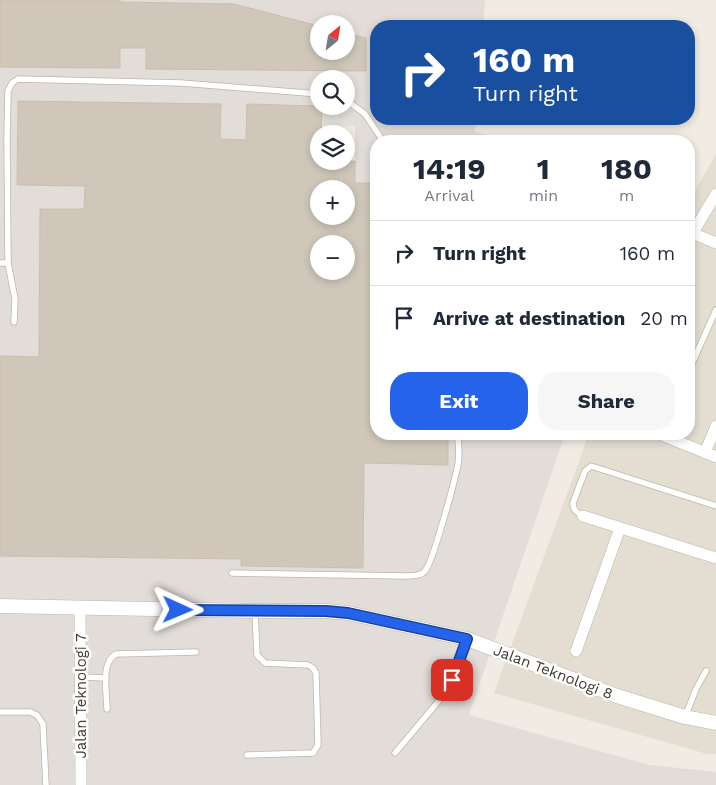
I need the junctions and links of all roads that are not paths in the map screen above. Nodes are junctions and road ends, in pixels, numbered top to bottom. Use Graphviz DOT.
graph roads {
  1 [pos="310,93"];
  2 [pos="355,107"];
  3 [pos="370,122"];
  4 [pos="716,194"];
  5 [pos="695,228"];
  6 [pos="695,237"];
  7 [pos="716,243"];
  8 [pos="0,263"];
  9 [pos="8,263"];
  10 [pos="716,310"];
  11 [pos="14,322"];
  12 [pos="695,357"];
  13 [pos="716,426"];
  14 [pos="458,440"];
  15 [pos="673,440"];
  16 [pos="704,453"];
  17 [pos="716,457"];
  18 [pos="716,506"];
  19 [pos="583,516"];
  20 [pos="620,528"];
  21 [pos="716,558"];
  22 [pos="232,573"];
  23 [pos="0,606"];
  24 [pos="80,608"];
  25 [pos="256,611"];
  26 [pos="467,639"];
  27 [pos="576,651"];
  28 [pos="196,652"];
  29 [pos="706,671"];
  30 [pos="80,677"];
  31 [pos="106,678"];
  32 [pos="107,709"];
  33 [pos="0,712"];
  34 [pos="685,717"];
  35 [pos="716,723"];
  36 [pos="395,753"];
  37 [pos="247,755"];
  38 [pos="46,785"];
  39 [pos="81,785"];
  1 -- 9 [label="lane"];
  2 -- 3 [label="lane"];
  4 -- 5 [label="street"];
  6 -- 7 [label="street"];
  8 -- 9 [label="lane"];
  9 -- 11 [label="lane"];
  10 -- 12 [label="lane"];
  13 -- 16 [label="street"];
  14 -- 22 [label="lane"];
  15 -- 16 [label="street"];
  16 -- 17 [label="street"];
  18 -- 19 [label="lane"];
  19 -- 20 [label="street"];
  20 -- 21 [label="street"];
  20 -- 27 [label="street"];
  23 -- 24 [label="street, Jalan Teknologi 8"];
  24 -- 25 [label="street, Jalan Teknologi 8"];
  24 -- 30 [label="street, Jalan Teknologi 7"];
  25 -- 26 [label="street, Jalan Teknologi 8"];
  25 -- 37 [label="lane"];
  26 -- 34 [label="street, Jalan Teknologi 8"];
  26 -- 36 [label="lane"];
  28 -- 31 [label="lane"];
  29 -- 34 [label="lane"];
  30 -- 31 [label="lane"];
  30 -- 39 [label="street, Jalan Teknologi 7"];
  31 -- 32 [label="lane"];
  33 -- 38 [label="lane"];
  34 -- 35 [label="street, Jalan Teknologi 8"];
}
